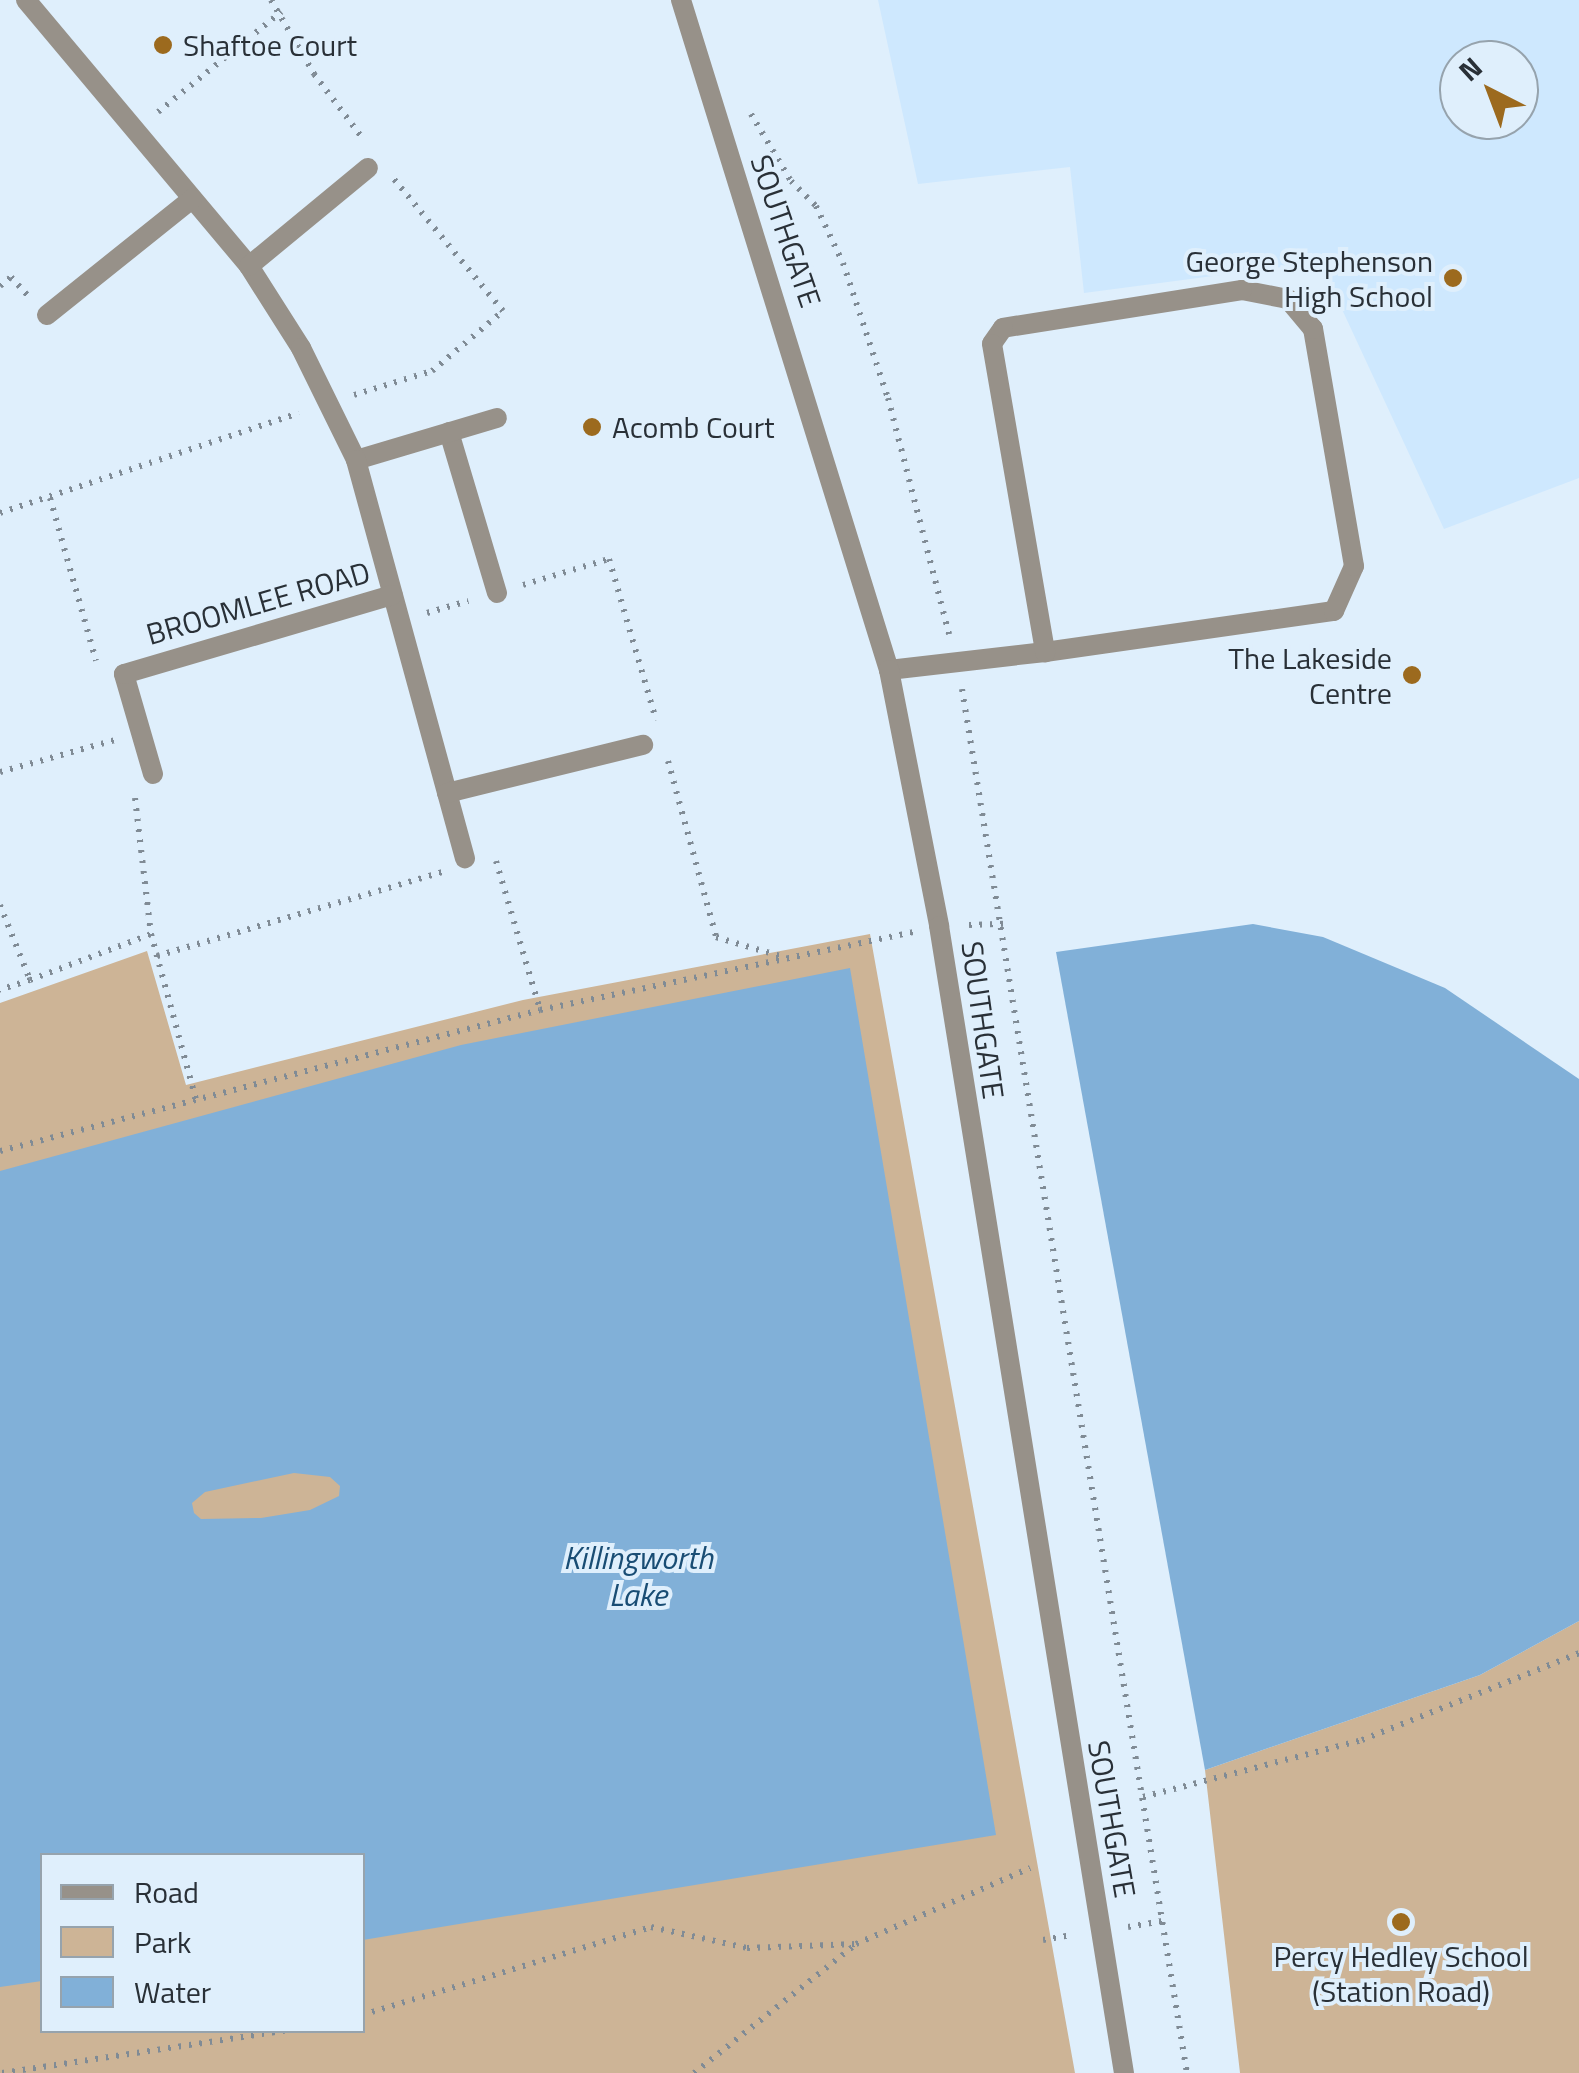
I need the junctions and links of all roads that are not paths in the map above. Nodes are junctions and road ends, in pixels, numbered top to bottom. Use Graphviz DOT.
graph roads {
  1 [pos="26,0"];
  2 [pos="681,0"];
  3 [pos="368,168"];
  4 [pos="192,199"];
  5 [pos="249,266"];
  6 [pos="47,315"];
  7 [pos="497,418"];
  8 [pos="449,432"];
  9 [pos="356,460"];
  10 [pos="496,593"];
  11 [pos="393,595"];
  12 [pos="1046,652"];
  13 [pos="889,670"];
  14 [pos="652,742"];
  15 [pos="153,774"];
  16 [pos="448,793"];
  17 [pos="465,863"];
  18 [pos="1124,2073"];
  1 -- 4 [label="street, BROOMLEE ROAD"];
  2 -- 13 [label="street, SOUTHGATE"];
  3 -- 5 [label="street"];
  4 -- 5 [label="street, BROOMLEE ROAD"];
  4 -- 6 [label="street"];
  5 -- 9 [label="street, BROOMLEE ROAD"];
  7 -- 8 [label="street"];
  8 -- 9 [label="street"];
  8 -- 10 [label="street"];
  9 -- 11 [label="street, BROOMLEE ROAD"];
  11 -- 15 [label="street, BROOMLEE ROAD"];
  11 -- 16 [label="street, BROOMLEE ROAD"];
  12 -- 12 [label="street"];
  12 -- 13 [label="street"];
  13 -- 18 [label="street, SOUTHGATE"];
  14 -- 16 [label="street"];
  16 -- 17 [label="street, BROOMLEE ROAD"];
}
